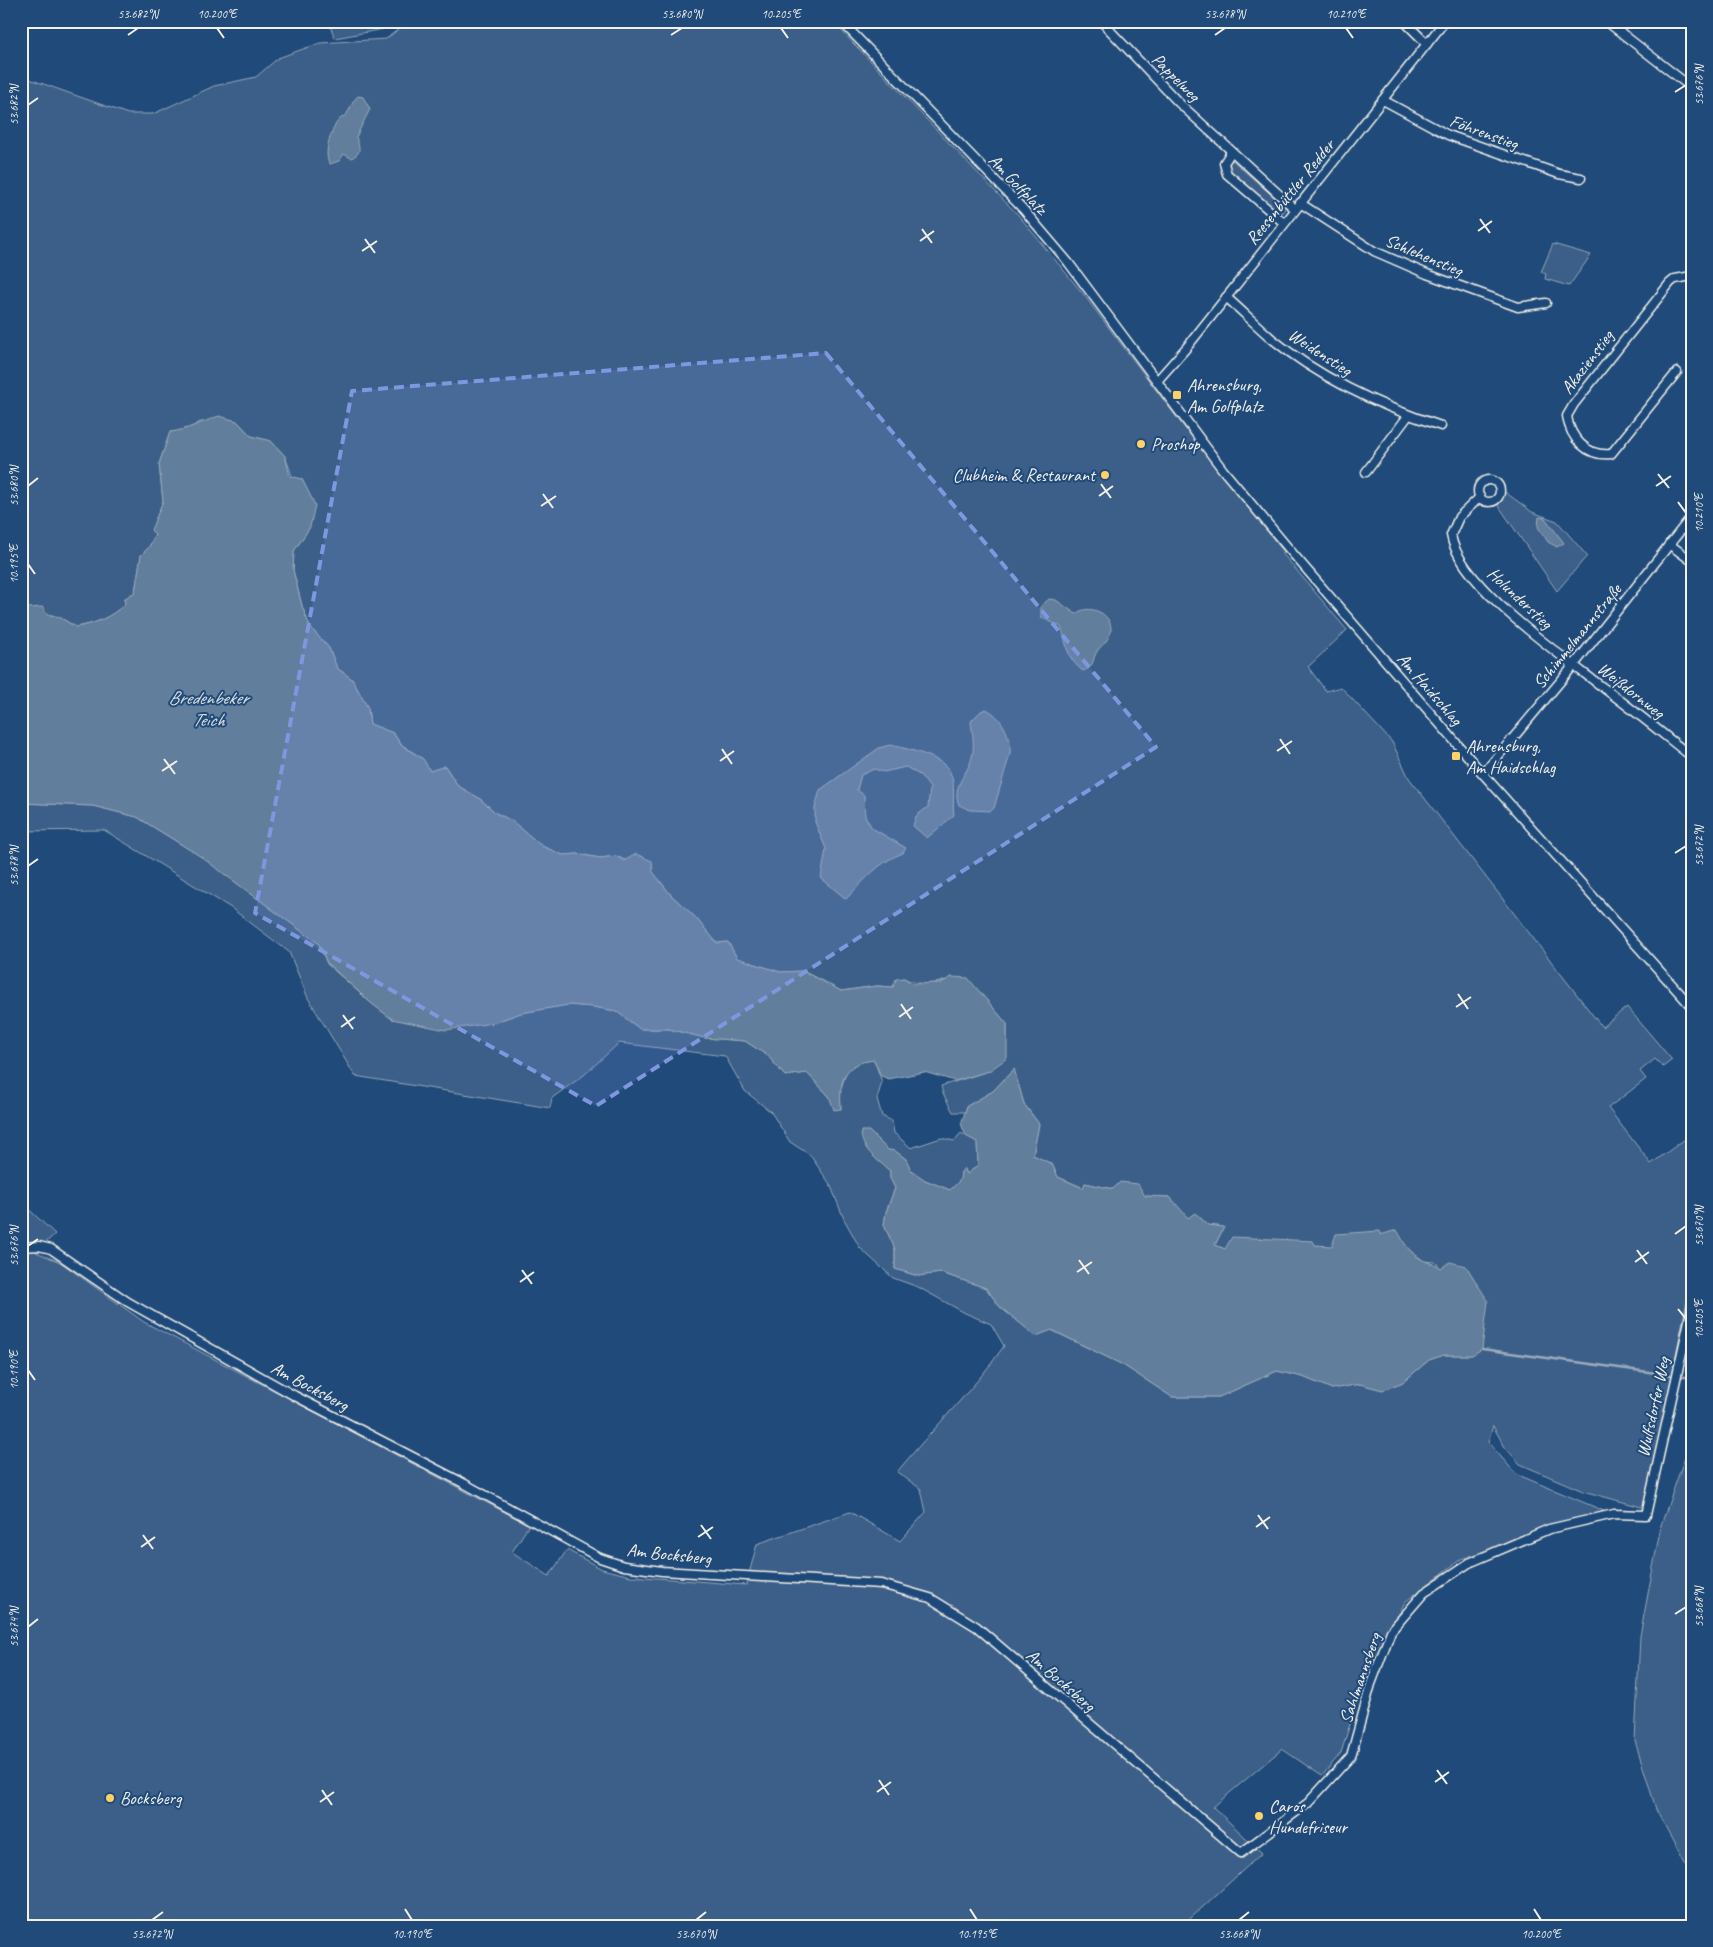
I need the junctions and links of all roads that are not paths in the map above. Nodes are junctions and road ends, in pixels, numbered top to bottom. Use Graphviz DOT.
graph roads {
  1 [pos="841,21"];
  2 [pos="1101,21"];
  3 [pos="1404,21"];
  4 [pos="1445,21"];
  5 [pos="1606,21"];
  6 [pos="1427,44"];
  7 [pos="1692,88"];
  8 [pos="1383,100"];
  9 [pos="1231,152"];
  10 [pos="1581,178"];
  11 [pos="1297,206"];
  12 [pos="1284,223"];
  13 [pos="1692,276"];
  14 [pos="1226,297"];
  15 [pos="1546,303"];
  16 [pos="1677,372"];
  17 [pos="1157,381"];
  18 [pos="1408,416"];
  19 [pos="1440,426"];
  20 [pos="1366,472"];
  21 [pos="1480,497"];
  22 [pos="1692,516"];
  23 [pos="1670,544"];
  24 [pos="1692,561"];
  25 [pos="1574,665"];
  26 [pos="1692,758"];
  27 [pos="1483,774"];
  28 [pos="1692,1007"];
  29 [pos="21,1246"];
  30 [pos="1692,1307"];
  31 [pos="1646,1514"];
  32 [pos="1241,1853"];
  1 -- 17 [label="street, Am Golfplatz"];
  2 -- 9 [label="street, Pappelweg"];
  3 -- 6 [label="street"];
  4 -- 6 [label="street, Reesenbüttler Redder"];
  5 -- 7 [label="street"];
  6 -- 8 [label="street, Reesenbüttler Redder"];
  8 -- 10 [label="street, Föhrenstieg"];
  8 -- 11 [label="street, Reesenbüttler Redder"];
  9 -- 11 [label="street, Pappelweg"];
  9 -- 12 [label="street"];
  11 -- 12 [label="street, Reesenbüttler Redder"];
  11 -- 15 [label="street, Schlehenstieg"];
  12 -- 14 [label="street, Reesenbüttler Redder"];
  13 -- 16 [label="street, Akazienstieg"];
  14 -- 17 [label="street, Reesenbüttler Redder"];
  14 -- 18 [label="street, Weidenstieg"];
  17 -- 27 [label="street, Am Haidschlag"];
  18 -- 19 [label="street, Weidenstieg"];
  18 -- 20 [label="street"];
  21 -- 25 [label="street, Holunderstieg"];
  22 -- 23 [label="street, Schimmelmannstraße"];
  23 -- 24 [label="street"];
  23 -- 25 [label="street, Schimmelmannstraße"];
  25 -- 26 [label="street, Weißdornweg"];
  25 -- 27 [label="street, Schimmelmannstraße"];
  27 -- 28 [label="street, Am Haidschlag"];
  29 -- 32 [label="street, Am Bocksberg"];
  30 -- 31 [label="street, Wulfsdorfer Weg"];
  31 -- 32 [label="street, Sahlmannsberg"];
}
